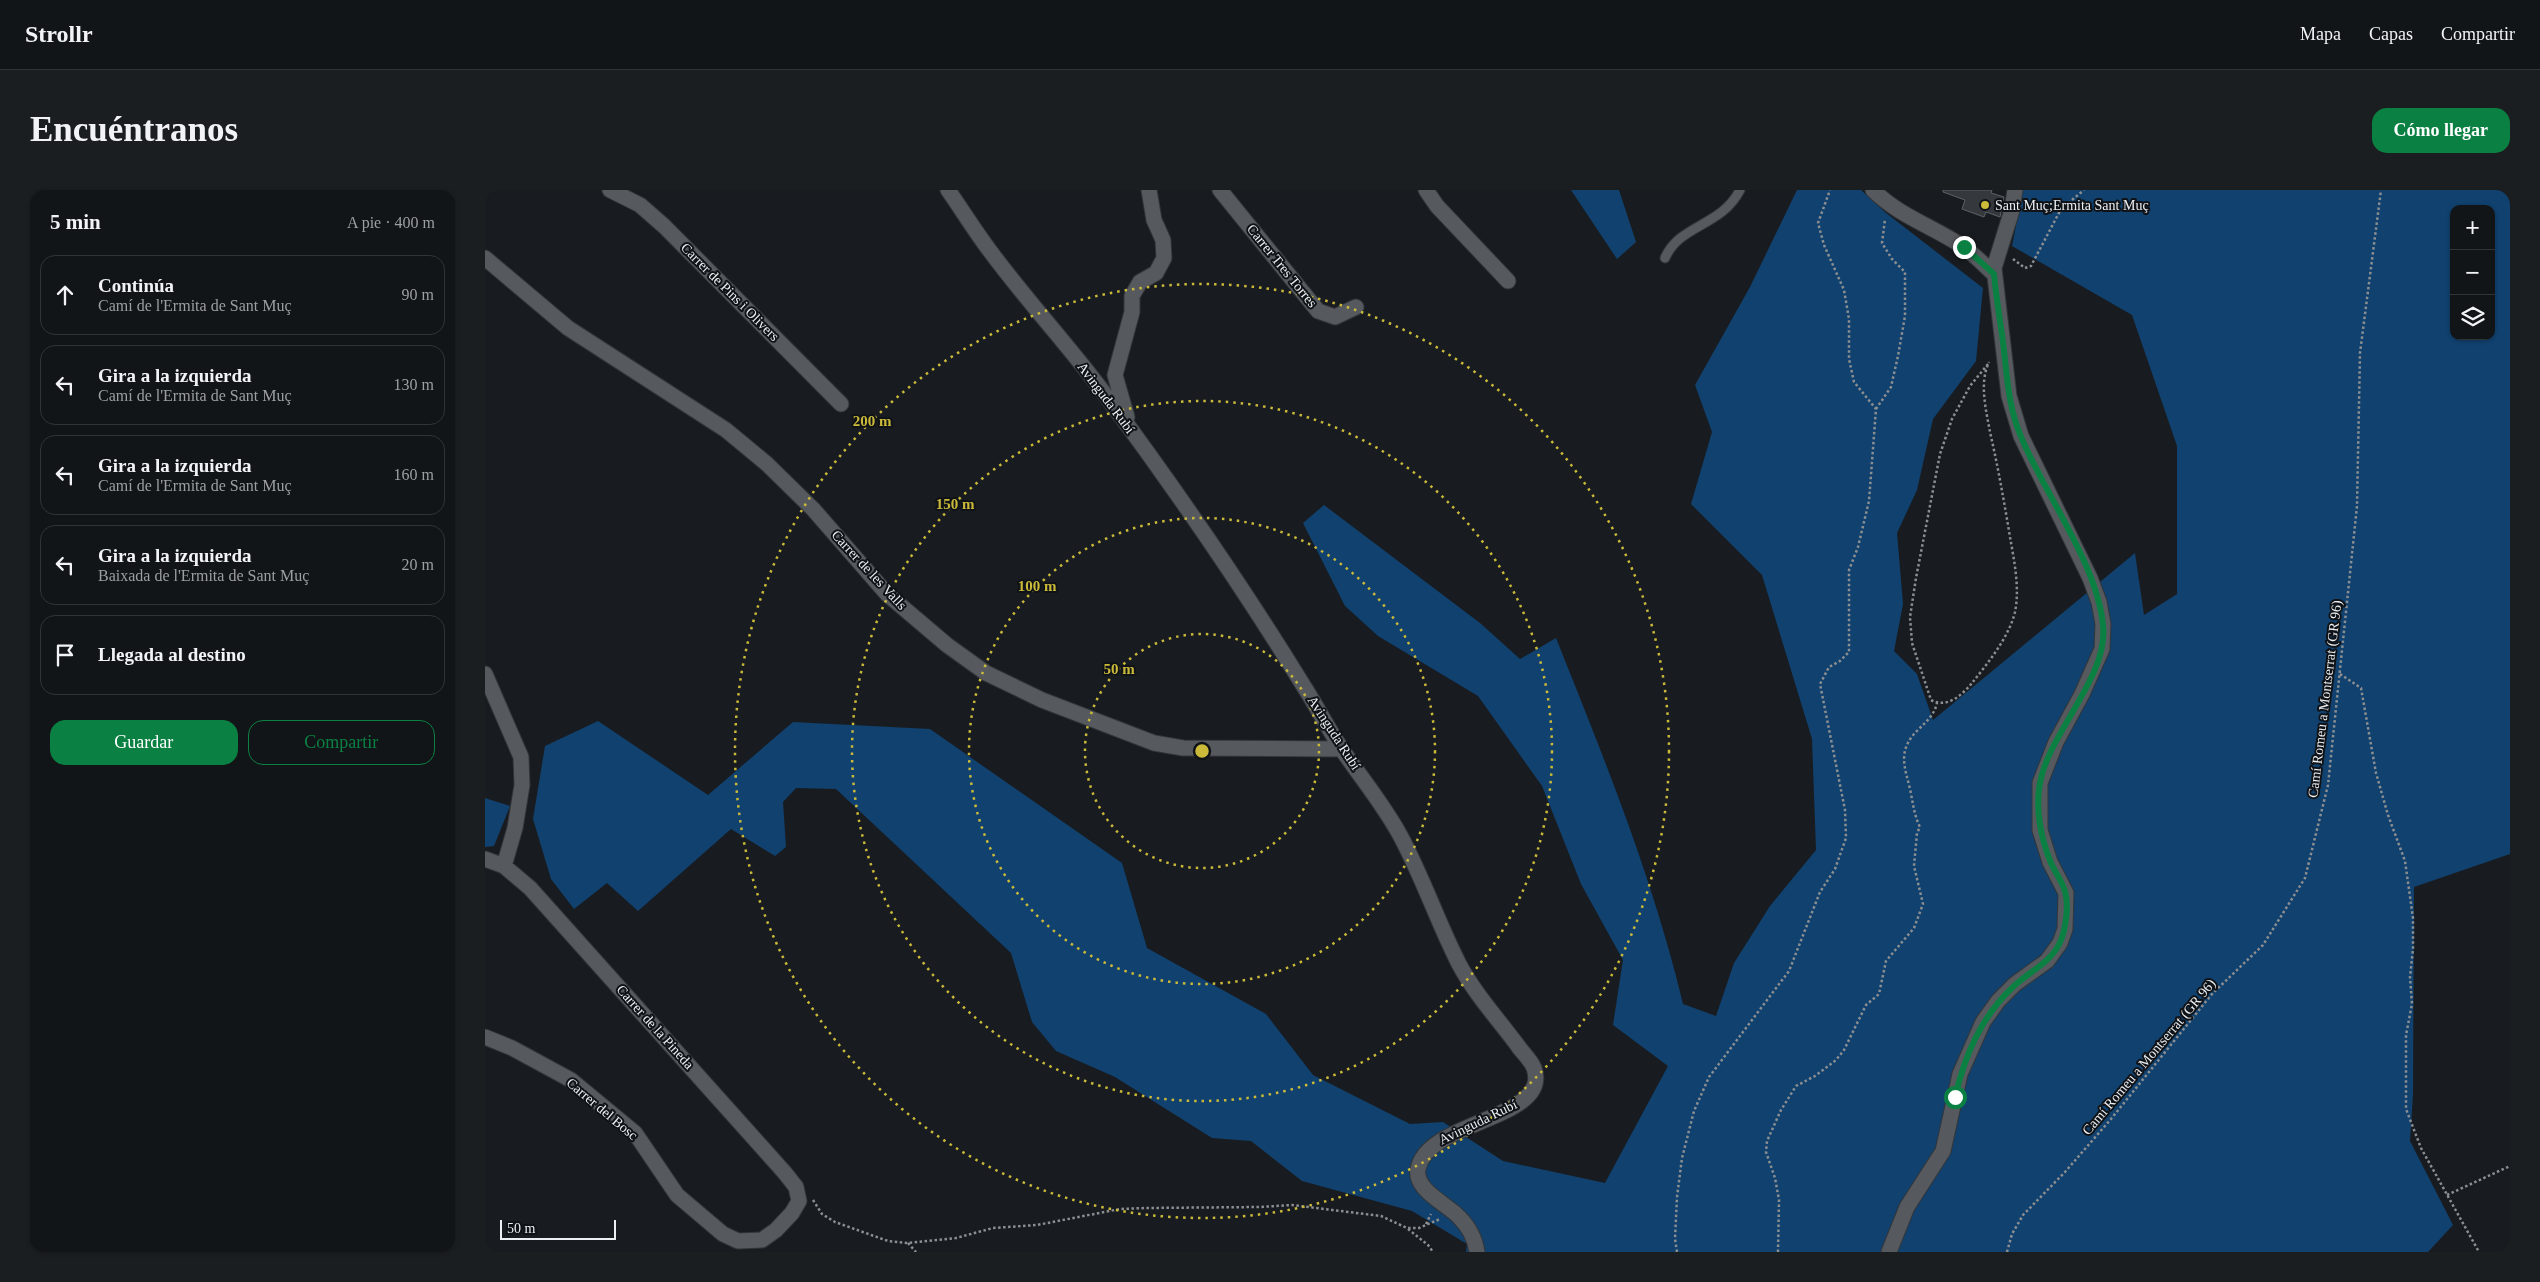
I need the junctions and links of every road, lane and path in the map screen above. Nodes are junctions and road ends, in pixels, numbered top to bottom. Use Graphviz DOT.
graph roads {
  1 [pos="610,190"];
  2 [pos="948,190"];
  3 [pos="1149,190"];
  4 [pos="1220,190"];
  5 [pos="1426,190"];
  6 [pos="1740,190"];
  7 [pos="1830,190"];
  8 [pos="1873,190"];
  9 [pos="2015,190"];
  10 [pos="2084,190"];
  11 [pos="2381,190"];
  12 [pos="631,194"];
  13 [pos="1891,207"];
  14 [pos="2000,250"];
  15 [pos="485,258"];
  16 [pos="1665,258"];
  17 [pos="1994,274"];
  18 [pos="1508,281"];
  19 [pos="1356,307"];
  20 [pos="2003,342"];
  21 [pos="1988,364"];
  22 [pos="841,404"];
  23 [pos="1876,409"];
  24 [pos="1131,431"];
  25 [pos="485,674"];
  26 [pos="2339,674"];
  27 [pos="1937,703"];
  28 [pos="1341,749"];
  29 [pos="485,859"];
  30 [pos="504,866"];
  31 [pos="485,1037"];
  32 [pos="2510,1166"];
  33 [pos="796,1186"];
  34 [pos="2447,1195"];
  35 [pos="1453,1211"];
  36 [pos="1407,1228"];
  37 [pos="908,1243"];
  38 [pos="916,1252"];
  39 [pos="1433,1252"];
  40 [pos="1477,1252"];
  41 [pos="1677,1252"];
  42 [pos="1778,1252"];
  43 [pos="1889,1252"];
  44 [pos="2007,1252"];
  45 [pos="2479,1252"];
  1 -- 12 [label="street, Carrer de Pins i Olivers"];
  2 -- 24 [label="street, Avinguda Rubí"];
  3 -- 24 [label="street"];
  4 -- 19 [label="street, Carrer Tres Torres"];
  5 -- 18 [label="street"];
  6 -- 16 [label="lane"];
  7 -- 23 [label="path"];
  8 -- 13 [label="street"];
  9 -- 14 [label="street"];
  10 -- 14 [label="path"];
  11 -- 26 [label="path, Camí Romeu a Montserrat (GR 96)"];
  12 -- 22 [label="street, Carrer de Pins i Olivers"];
  13 -- 17 [label="street"];
  13 -- 23 [label="path"];
  14 -- 17 [label="street"];
  15 -- 28 [label="street, Carrer de les Valls"];
  17 -- 20 [label="street"];
  20 -- 21 [label="path"];
  20 -- 43 [label="street"];
  21 -- 27 [label="path"];
  21 -- 27 [label="path"];
  23 -- 41 [label="path"];
  24 -- 28 [label="street, Avinguda Rubí"];
  25 -- 30 [label="street"];
  26 -- 34 [label="path"];
  26 -- 44 [label="path, Camí Romeu a Montserrat (GR 96)"];
  27 -- 42 [label="path"];
  28 -- 35 [label="street, Avinguda Rubí"];
  29 -- 30 [label="street, Carrer de la Pineda"];
  30 -- 33 [label="street, Carrer de la Pineda"];
  31 -- 33 [label="street, Carrer del Bosc"];
  32 -- 34 [label="path"];
  33 -- 37 [label="path"];
  34 -- 45 [label="path"];
  35 -- 36 [label="path"];
  35 -- 40 [label="street, Avinguda Rubí"];
  36 -- 37 [label="path"];
  36 -- 39 [label="path"];
  37 -- 38 [label="path"];
}
